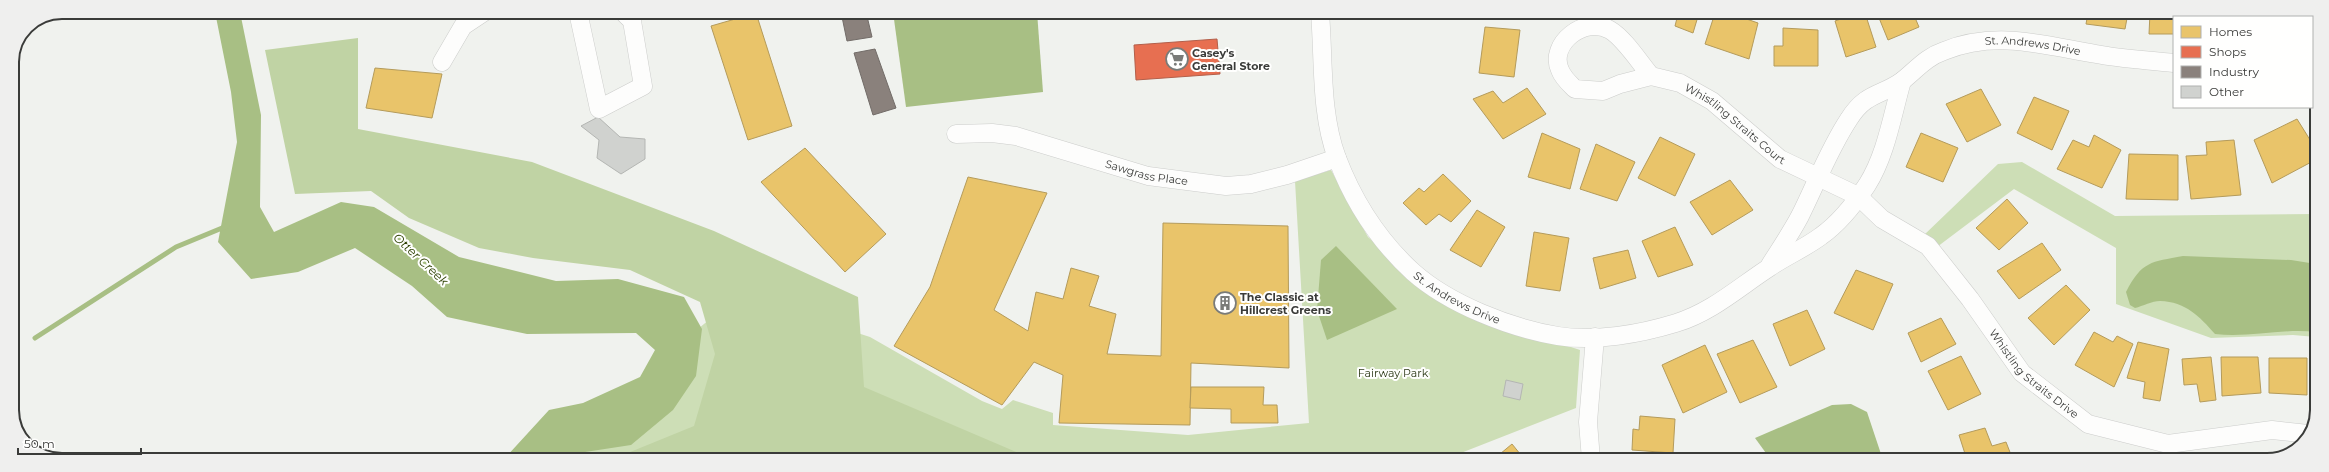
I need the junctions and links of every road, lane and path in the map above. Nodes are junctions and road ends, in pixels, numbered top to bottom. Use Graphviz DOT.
graph roads {
  1 [pos="474,19"];
  2 [pos="580,19"];
  3 [pos="630,19"];
  4 [pos="1320,19"];
  5 [pos="442,62"];
  6 [pos="2173,63"];
  7 [pos="1650,76"];
  8 [pos="1902,81"];
  9 [pos="956,134"];
  10 [pos="1337,158"];
  11 [pos="1818,178"];
  12 [pos="1858,196"];
  13 [pos="1769,268"];
  14 [pos="1595,337"];
  15 [pos="2302,433"];
  16 [pos="1590,453"];
  1 -- 5 [label="street"];
  2 -- 3 [label="street"];
  4 -- 10 [label="street, St. Andrews Drive"];
  6 -- 8 [label="street, St. Andrews Drive"];
  7 -- 7 [label="street"];
  7 -- 11 [label="street, Whistling Straits Court"];
  8 -- 11 [label="street, St. Andrews Drive"];
  8 -- 12 [label="street, St. Andrews Drive"];
  9 -- 10 [label="street, Sawgrass Place"];
  10 -- 14 [label="street, St. Andrews Drive"];
  11 -- 12 [label="street, Whistling Straits Drive"];
  11 -- 13 [label="street, St. Andrews Drive"];
  12 -- 13 [label="street, St. Andrews Drive"];
  12 -- 15 [label="street, Whistling Straits Drive"];
  13 -- 14 [label="street, St. Andrews Drive"];
  14 -- 16 [label="street"];
}
